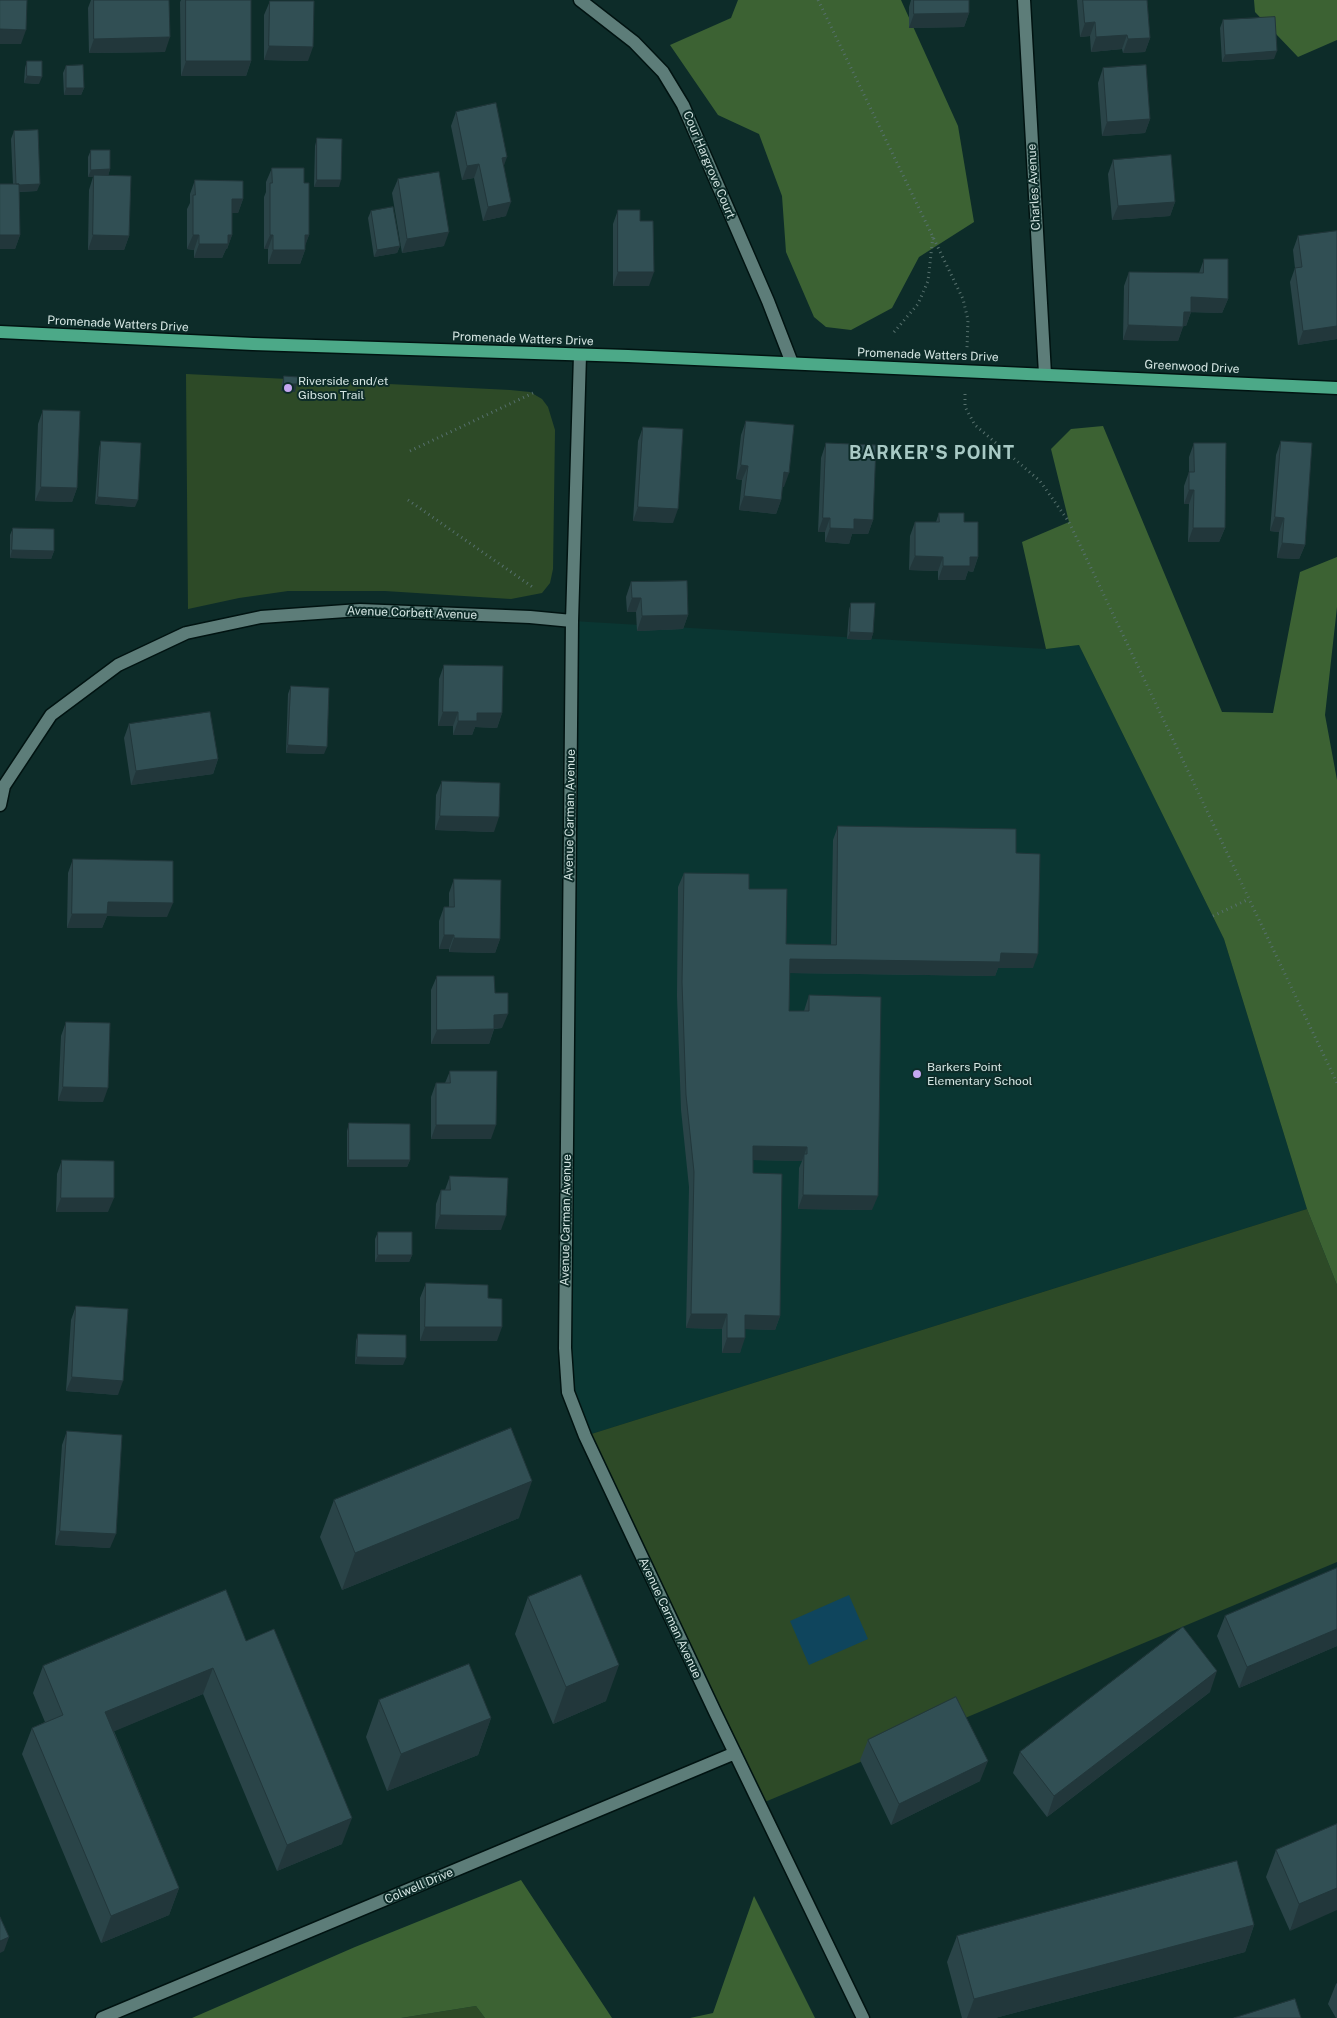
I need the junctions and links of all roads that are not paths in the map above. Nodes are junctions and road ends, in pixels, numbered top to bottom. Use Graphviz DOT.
graph roads {
  1 [pos="580,0"];
  2 [pos="1024,0"];
  3 [pos="0,332"];
  4 [pos="580,355"];
  5 [pos="792,363"];
  6 [pos="1045,374"];
  7 [pos="1337,388"];
  8 [pos="572,621"];
  9 [pos="0,805"];
  10 [pos="735,1753"];
  11 [pos="102,2018"];
  12 [pos="863,2018"];
  1 -- 5 [label="street, Cour Hargrove Court"];
  2 -- 6 [label="street, Charles Avenue"];
  3 -- 4 [label="main road, Promenade Watters Drive"];
  4 -- 5 [label="main road, Promenade Watters Drive"];
  4 -- 8 [label="street, Avenue Carman Avenue"];
  5 -- 6 [label="main road, Promenade Watters Drive"];
  6 -- 7 [label="main road, Greenwood Drive"];
  8 -- 9 [label="street, Avenue Corbett Avenue"];
  8 -- 10 [label="street, Avenue Carman Avenue"];
  10 -- 11 [label="street, Colwell Drive"];
  10 -- 12 [label="street, Avenue Carman Avenue"];
}
